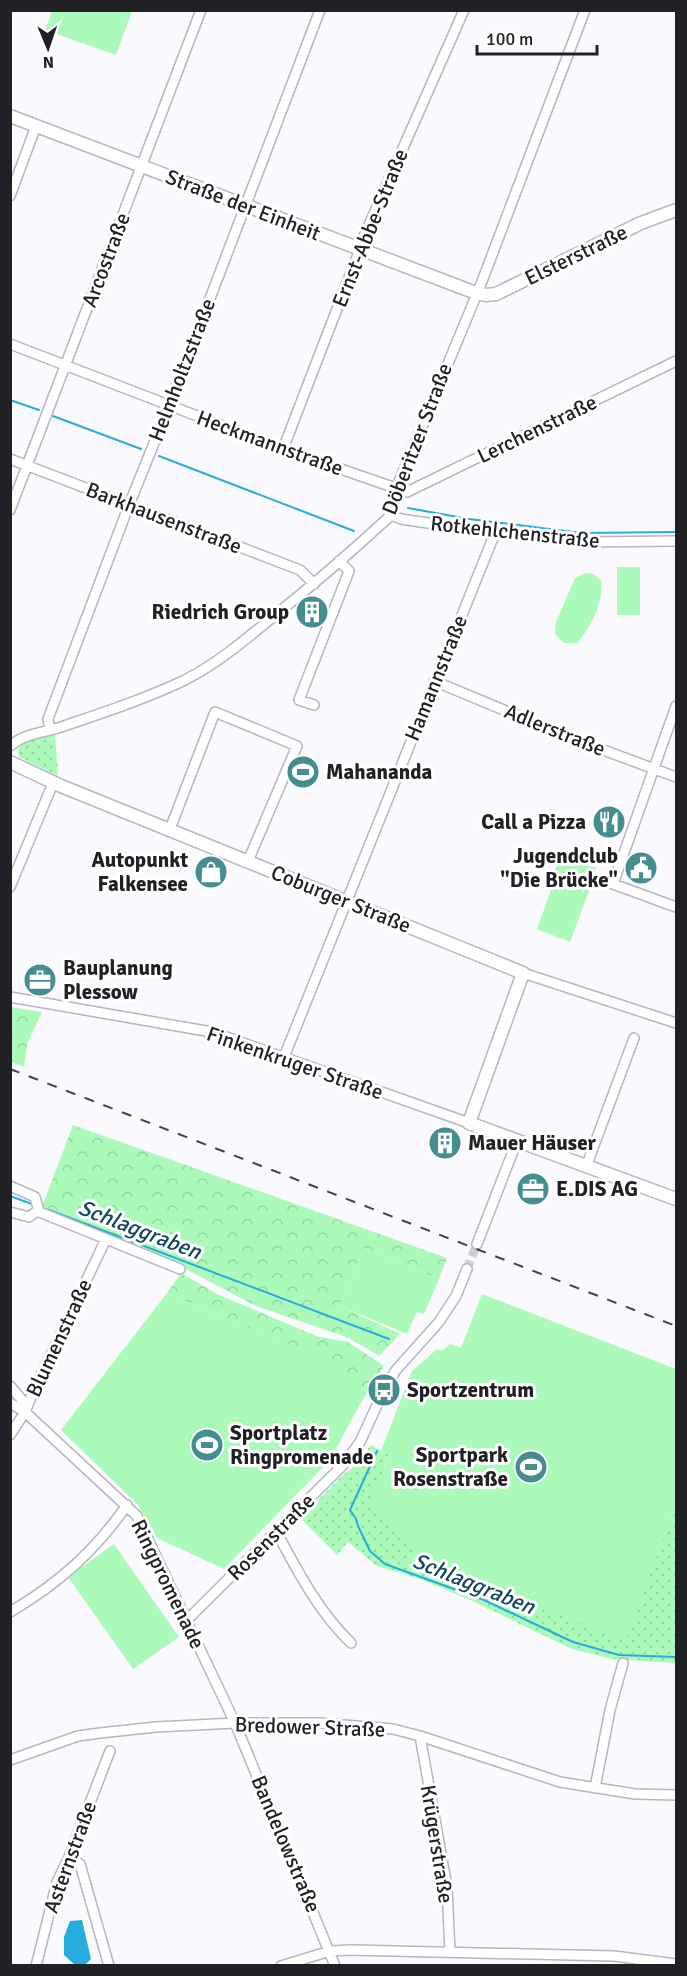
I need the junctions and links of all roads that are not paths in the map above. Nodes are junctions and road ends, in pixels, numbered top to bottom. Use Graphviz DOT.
graph roads {
  1 [pos="201,10"];
  2 [pos="320,10"];
  3 [pos="464,10"];
  4 [pos="585,10"];
  5 [pos="10,116"];
  6 [pos="36,126"];
  7 [pos="141,166"];
  8 [pos="10,196"];
  9 [pos="245,205"];
  10 [pos="676,210"];
  11 [pos="359,250"];
  12 [pos="476,293"];
  13 [pos="10,344"];
  14 [pos="676,361"];
  15 [pos="66,365"];
  16 [pos="169,406"];
  17 [pos="283,449"];
  18 [pos="10,459"];
  19 [pos="27,465"];
  20 [pos="396,489"];
  21 [pos="129,505"];
  22 [pos="10,510"];
  23 [pos="391,515"];
  24 [pos="495,533"];
  25 [pos="676,541"];
  26 [pos="339,561"];
  27 [pos="314,584"];
  28 [pos="434,681"];
  29 [pos="314,705"];
  30 [pos="676,706"];
  31 [pos="50,730"];
  32 [pos="10,746"];
  33 [pos="10,762"];
  34 [pos="654,769"];
  35 [pos="676,777"];
  36 [pos="53,783"];
  37 [pos="170,829"];
  38 [pos="248,861"];
  39 [pos="10,887"];
  40 [pos="348,902"];
  41 [pos="676,907"];
  42 [pos="523,973"];
  43 [pos="10,997"];
  44 [pos="676,1023"];
  45 [pos="634,1038"];
  46 [pos="284,1057"];
  47 [pos="469,1124"];
  48 [pos="517,1141"];
  49 [pos="586,1167"];
  50 [pos="10,1186"];
  51 [pos="676,1199"];
  52 [pos="37,1211"];
  53 [pos="10,1212"];
  54 [pos="104,1242"];
  55 [pos="477,1244"];
  56 [pos="180,1269"];
  57 [pos="467,1269"];
  58 [pos="10,1386"];
  59 [pos="10,1403"];
  60 [pos="26,1412"];
  61 [pos="10,1435"];
  62 [pos="127,1505"];
  63 [pos="276,1531"];
  64 [pos="10,1612"];
  65 [pos="186,1621"];
  66 [pos="351,1643"];
  67 [pos="623,1663"];
  68 [pos="235,1723"];
  69 [pos="420,1736"];
  70 [pos="110,1751"];
  71 [pos="10,1760"];
  72 [pos="596,1788"];
  73 [pos="676,1795"];
  74 [pos="69,1857"];
  75 [pos="330,1951"];
  76 [pos="450,1952"];
  77 [pos="676,1964"];
  78 [pos="36,1965"];
  79 [pos="109,1965"];
  80 [pos="281,1965"];
  81 [pos="335,1965"];
  1 -- 7 [label="street, Arcostraße"];
  2 -- 9 [label="street, Helmholtzstraße"];
  3 -- 11 [label="street, Ernst-Abbe-Straße"];
  4 -- 12 [label="street, Döberitzer Straße"];
  5 -- 6 [label="street, Straße der Einheit"];
  6 -- 7 [label="street, Straße der Einheit"];
  6 -- 8 [label="street"];
  7 -- 9 [label="street, Straße der Einheit"];
  7 -- 15 [label="street, Arcostraße"];
  9 -- 11 [label="street, Straße der Einheit"];
  9 -- 16 [label="street, Helmholtzstraße"];
  10 -- 12 [label="street, Elsterstraße"];
  11 -- 12 [label="street, Straße der Einheit"];
  11 -- 17 [label="street, Ernst-Abbe-Straße"];
  12 -- 20 [label="street, Döberitzer Straße"];
  13 -- 15 [label="street, Heckmannstraße"];
  14 -- 20 [label="street, Lerchenstraße"];
  15 -- 16 [label="street, Heckmannstraße"];
  15 -- 19 [label="street, Arcostraße"];
  16 -- 17 [label="street, Heckmannstraße"];
  16 -- 21 [label="street, Helmholtzstraße"];
  17 -- 20 [label="street, Heckmannstraße"];
  18 -- 19 [label="street, Barkhausenstraße"];
  19 -- 21 [label="street, Barkhausenstraße"];
  19 -- 22 [label="street, Arcostraße"];
  20 -- 23 [label="street, Döberitzer Straße"];
  21 -- 27 [label="street, Barkhausenstraße"];
  21 -- 31 [label="street, Helmholtzstraße"];
  23 -- 24 [label="street, Rotkehlchenstraße"];
  23 -- 26 [label="street, Döberitzer Straße"];
  24 -- 25 [label="street, Rotkehlchenstraße"];
  24 -- 28 [label="street, Hamannstraße"];
  26 -- 27 [label="street, Döberitzer Straße"];
  26 -- 29 [label="street"];
  27 -- 31 [label="street, Döberitzer Straße"];
  28 -- 34 [label="street, Adlerstraße"];
  28 -- 40 [label="street, Hamannstraße"];
  30 -- 34 [label="street"];
  31 -- 32 [label="street, Döberitzer Straße"];
  33 -- 36 [label="street, Coburger Straße"];
  34 -- 35 [label="street, Adlerstraße"];
  34 -- 41 [label="street"];
  36 -- 37 [label="street, Coburger Straße"];
  36 -- 39 [label="street"];
  37 -- 38 [label="street, Coburger Straße"];
  37 -- 38 [label="street"];
  38 -- 40 [label="street, Coburger Straße"];
  40 -- 42 [label="street, Coburger Straße"];
  40 -- 46 [label="street, Hamannstraße"];
  42 -- 44 [label="street, Coburger Straße"];
  42 -- 47 [label="street"];
  43 -- 46 [label="street, Finkenkruger Straße"];
  45 -- 49 [label="street"];
  46 -- 47 [label="street, Finkenkruger Straße"];
  47 -- 48 [label="street, Finkenkruger Straße"];
  48 -- 49 [label="street, Finkenkruger Straße"];
  48 -- 55 [label="street"];
  49 -- 51 [label="street, Finkenkruger Straße"];
  50 -- 52 [label="street"];
  52 -- 53 [label="street"];
  52 -- 54 [label="street"];
  54 -- 56 [label="street"];
  54 -- 60 [label="street, Blumenstraße"];
  57 -- 63 [label="street, Rosenstraße"];
  58 -- 60 [label="street, Ringpromenade"];
  59 -- 60 [label="street, Ringpromenade"];
  60 -- 61 [label="street, Blumenstraße"];
  60 -- 62 [label="street, Ringpromenade"];
  62 -- 64 [label="street"];
  62 -- 65 [label="street, Ringpromenade"];
  63 -- 65 [label="street, Rosenstraße"];
  63 -- 66 [label="street"];
  65 -- 68 [label="street, Ringpromenade"];
  67 -- 72 [label="street"];
  68 -- 69 [label="street, Bredower Straße"];
  68 -- 71 [label="street, Bredower Straße"];
  68 -- 75 [label="street, Bandelowstraße"];
  69 -- 72 [label="street, Bredower Straße"];
  69 -- 76 [label="street, Krügerstraße"];
  70 -- 74 [label="street, Asternstraße"];
  72 -- 73 [label="street, Bredower Straße"];
  74 -- 78 [label="street, Asternstraße"];
  74 -- 79 [label="street"];
  75 -- 76 [label="street"];
  75 -- 80 [label="street"];
  75 -- 81 [label="street, Bandelowstraße"];
  76 -- 77 [label="street"];
}
